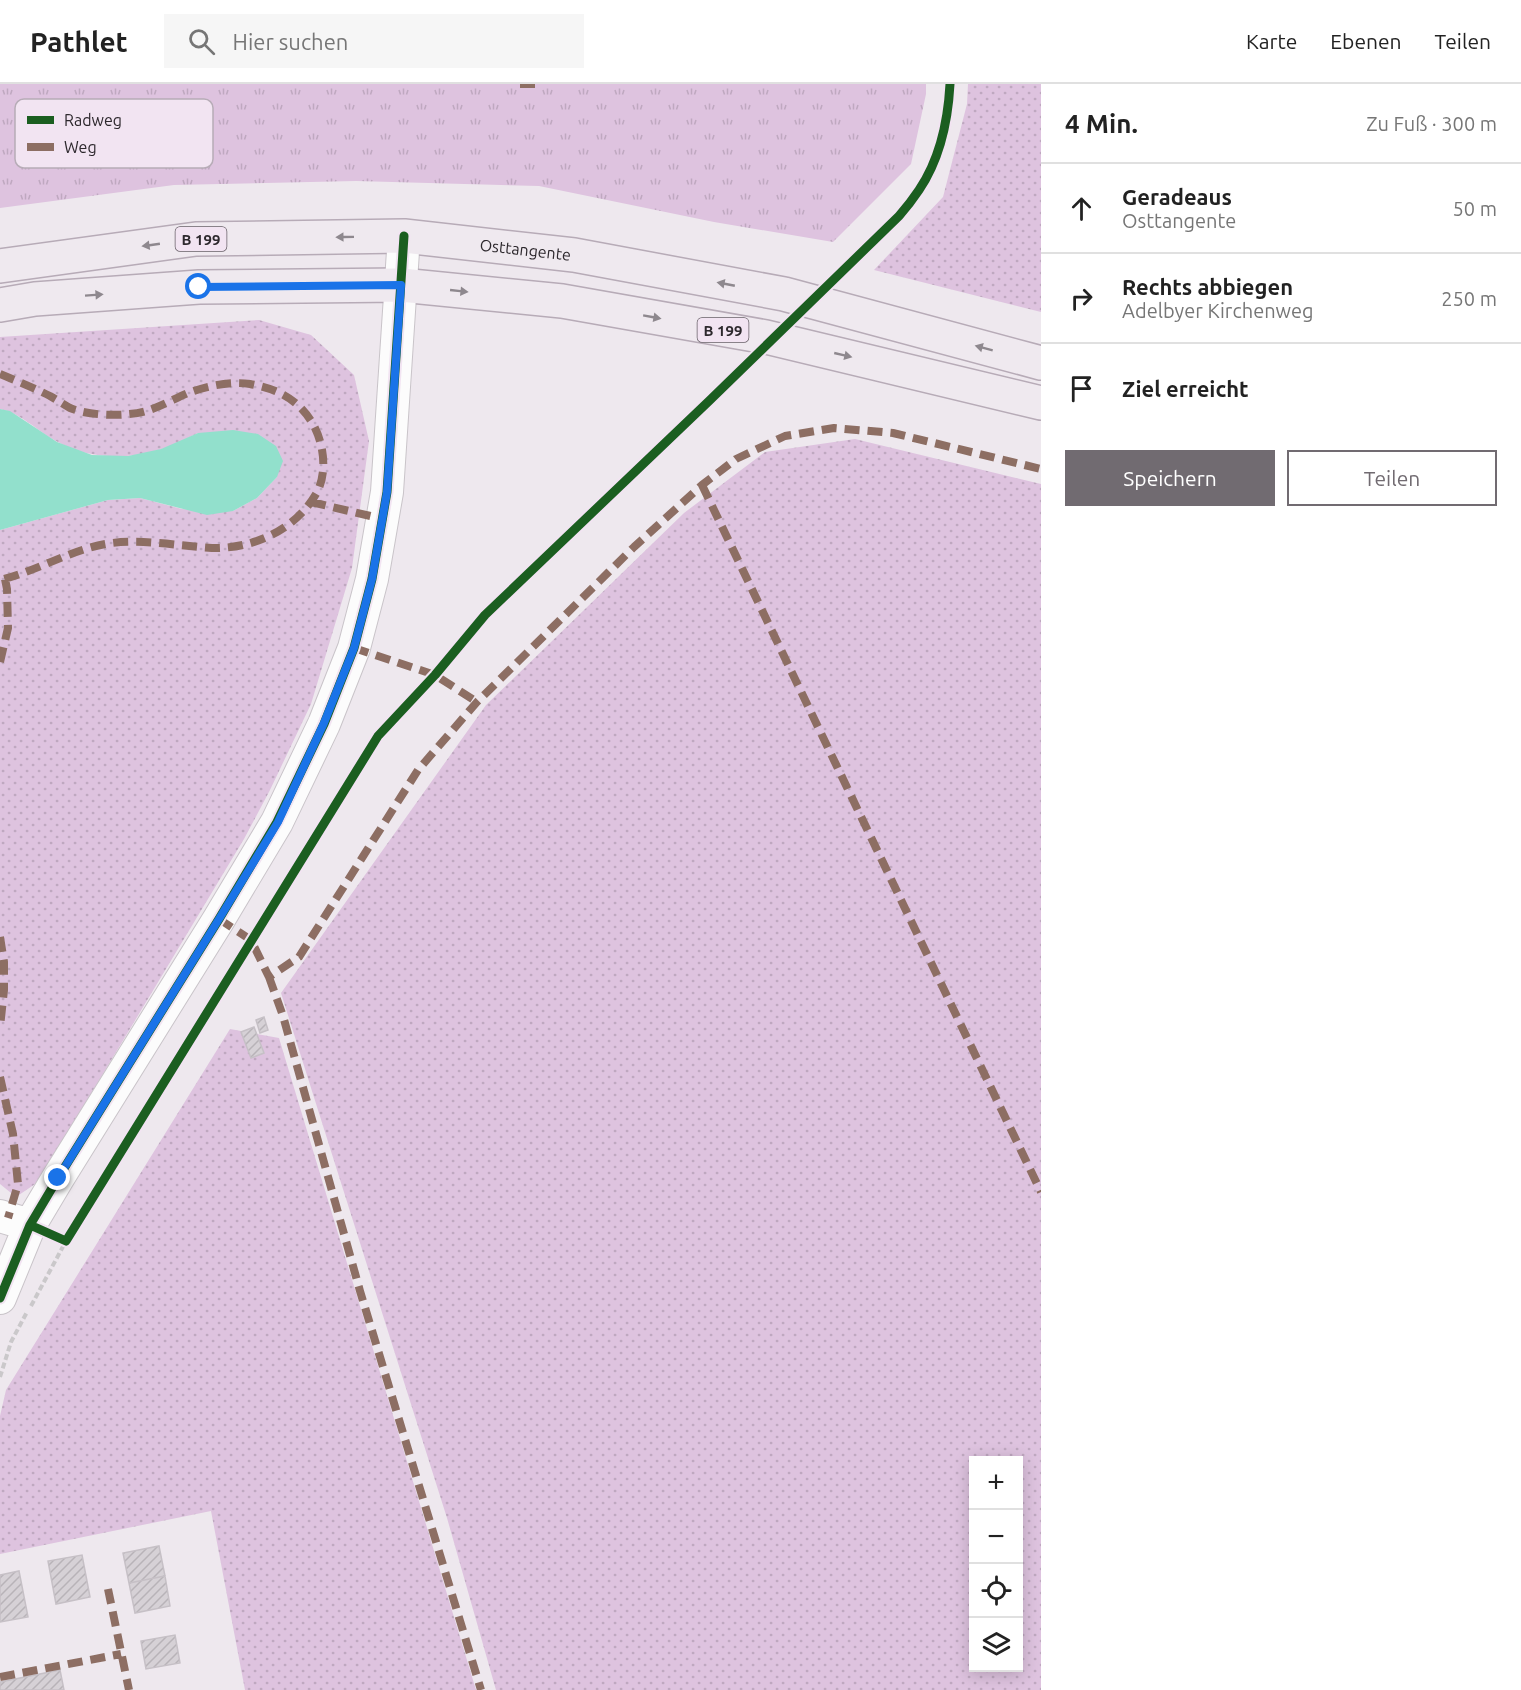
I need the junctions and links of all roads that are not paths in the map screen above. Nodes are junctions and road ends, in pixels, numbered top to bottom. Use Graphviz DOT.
graph roads {
  1 [pos="404,236"];
  2 [pos="0,266"];
  3 [pos="401,285"];
  4 [pos="0,305"];
  5 [pos="1041,363"];
  6 [pos="1041,403"];
  7 [pos="0,1216"];
  8 [pos="30,1226"];
  9 [pos="0,1298"];
  1 -- 2 [label="main road, Osttangente / B 199, one-way"];
  1 -- 3 [label="street"];
  5 -- 1 [label="main road, Osttangente / B 199, one-way"];
  4 -- 3 [label="main road, B 199, one-way"];
  3 -- 6 [label="main road, B 199, one-way"];
  3 -- 8 [label="street"];
  7 -- 8 [label="street"];
  8 -- 9 [label="street"];
}
